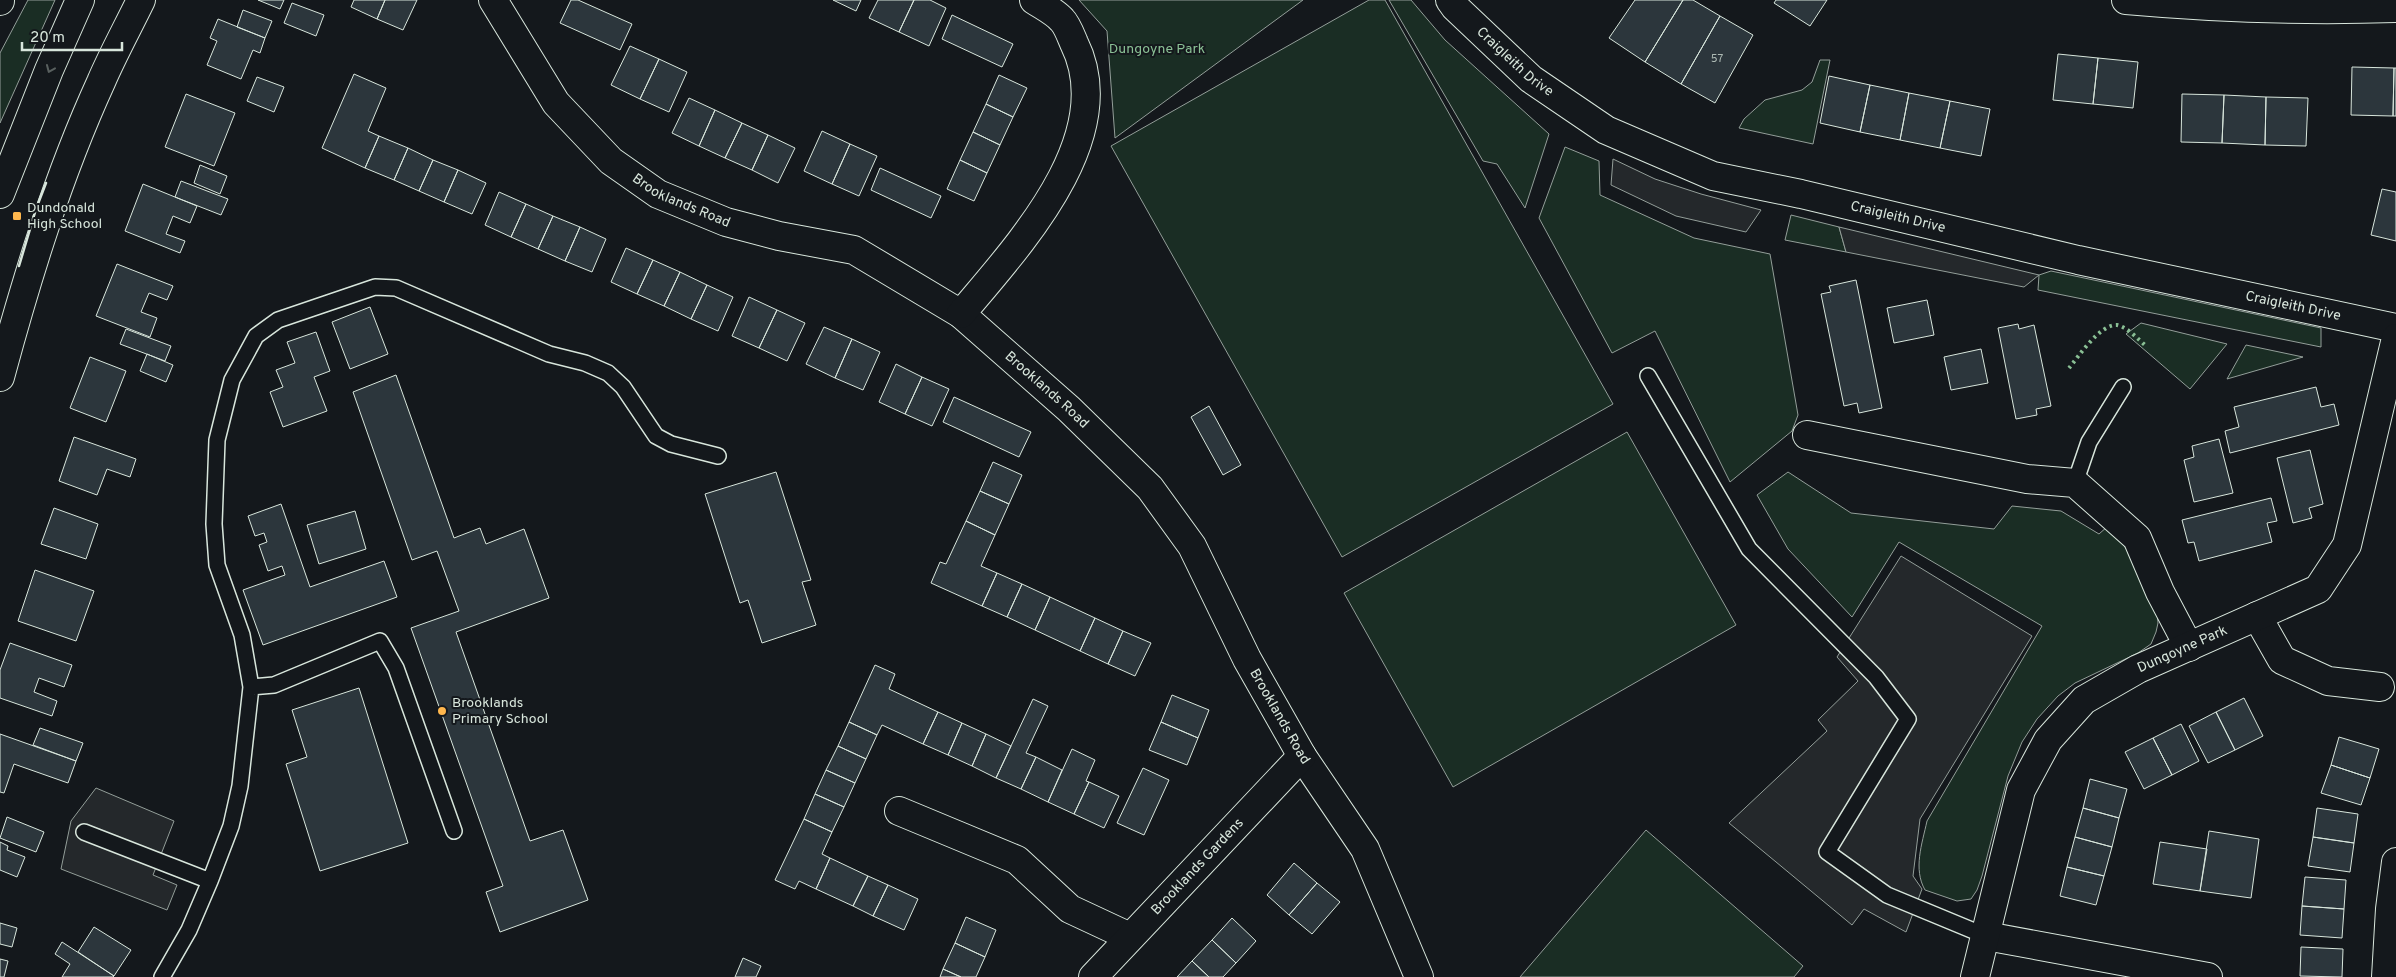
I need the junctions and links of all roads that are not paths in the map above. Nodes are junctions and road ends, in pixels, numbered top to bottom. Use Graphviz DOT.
graph roads {
  1 [pos="80,0"];
  2 [pos="141,0"];
  3 [pos="493,0"];
  4 [pos="1034,0"];
  5 [pos="1450,0"];
  6 [pos="2126,0"];
  7 [pos="2396,8"];
  8 [pos="0,194"];
  9 [pos="961,314"];
  10 [pos="2396,328"];
  11 [pos="2396,338"];
  12 [pos="1648,376"];
  13 [pos="0,377"];
  14 [pos="2123,387"];
  15 [pos="1806,435"];
  16 [pos="718,456"];
  17 [pos="2076,483"];
  18 [pos="2257,616"];
  19 [pos="2189,647"];
  20 [pos="251,687"];
  21 [pos="2380,687"];
  22 [pos="1302,756"];
  23 [pos="899,810"];
  24 [pos="454,831"];
  25 [pos="84,832"];
  26 [pos="2396,862"];
  27 [pos="210,881"];
  28 [pos="1986,936"];
  29 [pos="1130,937"];
  30 [pos="162,977"];
  31 [pos="1093,977"];
  32 [pos="1419,977"];
  33 [pos="1974,977"];
  34 [pos="2208,977"];
  35 [pos="2386,977"];
  1 -- 8 [label="main road, one-way"];
  2 -- 13 [label="main road"];
  3 -- 9 [label="main road, Brooklands Road"];
  4 -- 9 [label="main road"];
  5 -- 10 [label="main road, Craigleith Drive"];
  6 -- 7 [label="main road"];
  9 -- 22 [label="main road, Brooklands Road"];
  11 -- 18 [label="main road, Dungoyne Park"];
  12 -- 28 [label="lane"];
  14 -- 17 [label="lane"];
  15 -- 17 [label="main road"];
  16 -- 20 [label="lane"];
  17 -- 19 [label="main road"];
  18 -- 19 [label="main road, Dungoyne Park"];
  18 -- 21 [label="main road"];
  19 -- 28 [label="main road, Dungoyne Park"];
  20 -- 24 [label="lane"];
  20 -- 27 [label="lane"];
  22 -- 29 [label="main road, Brooklands Gardens"];
  22 -- 32 [label="main road, Brooklands Road"];
  23 -- 29 [label="main road"];
  25 -- 27 [label="lane"];
  26 -- 35 [label="main road"];
  27 -- 30 [label="lane"];
  28 -- 33 [label="main road, Dungoyne Park"];
  28 -- 34 [label="main road"];
  29 -- 31 [label="main road, Brooklands Gardens"];
}
